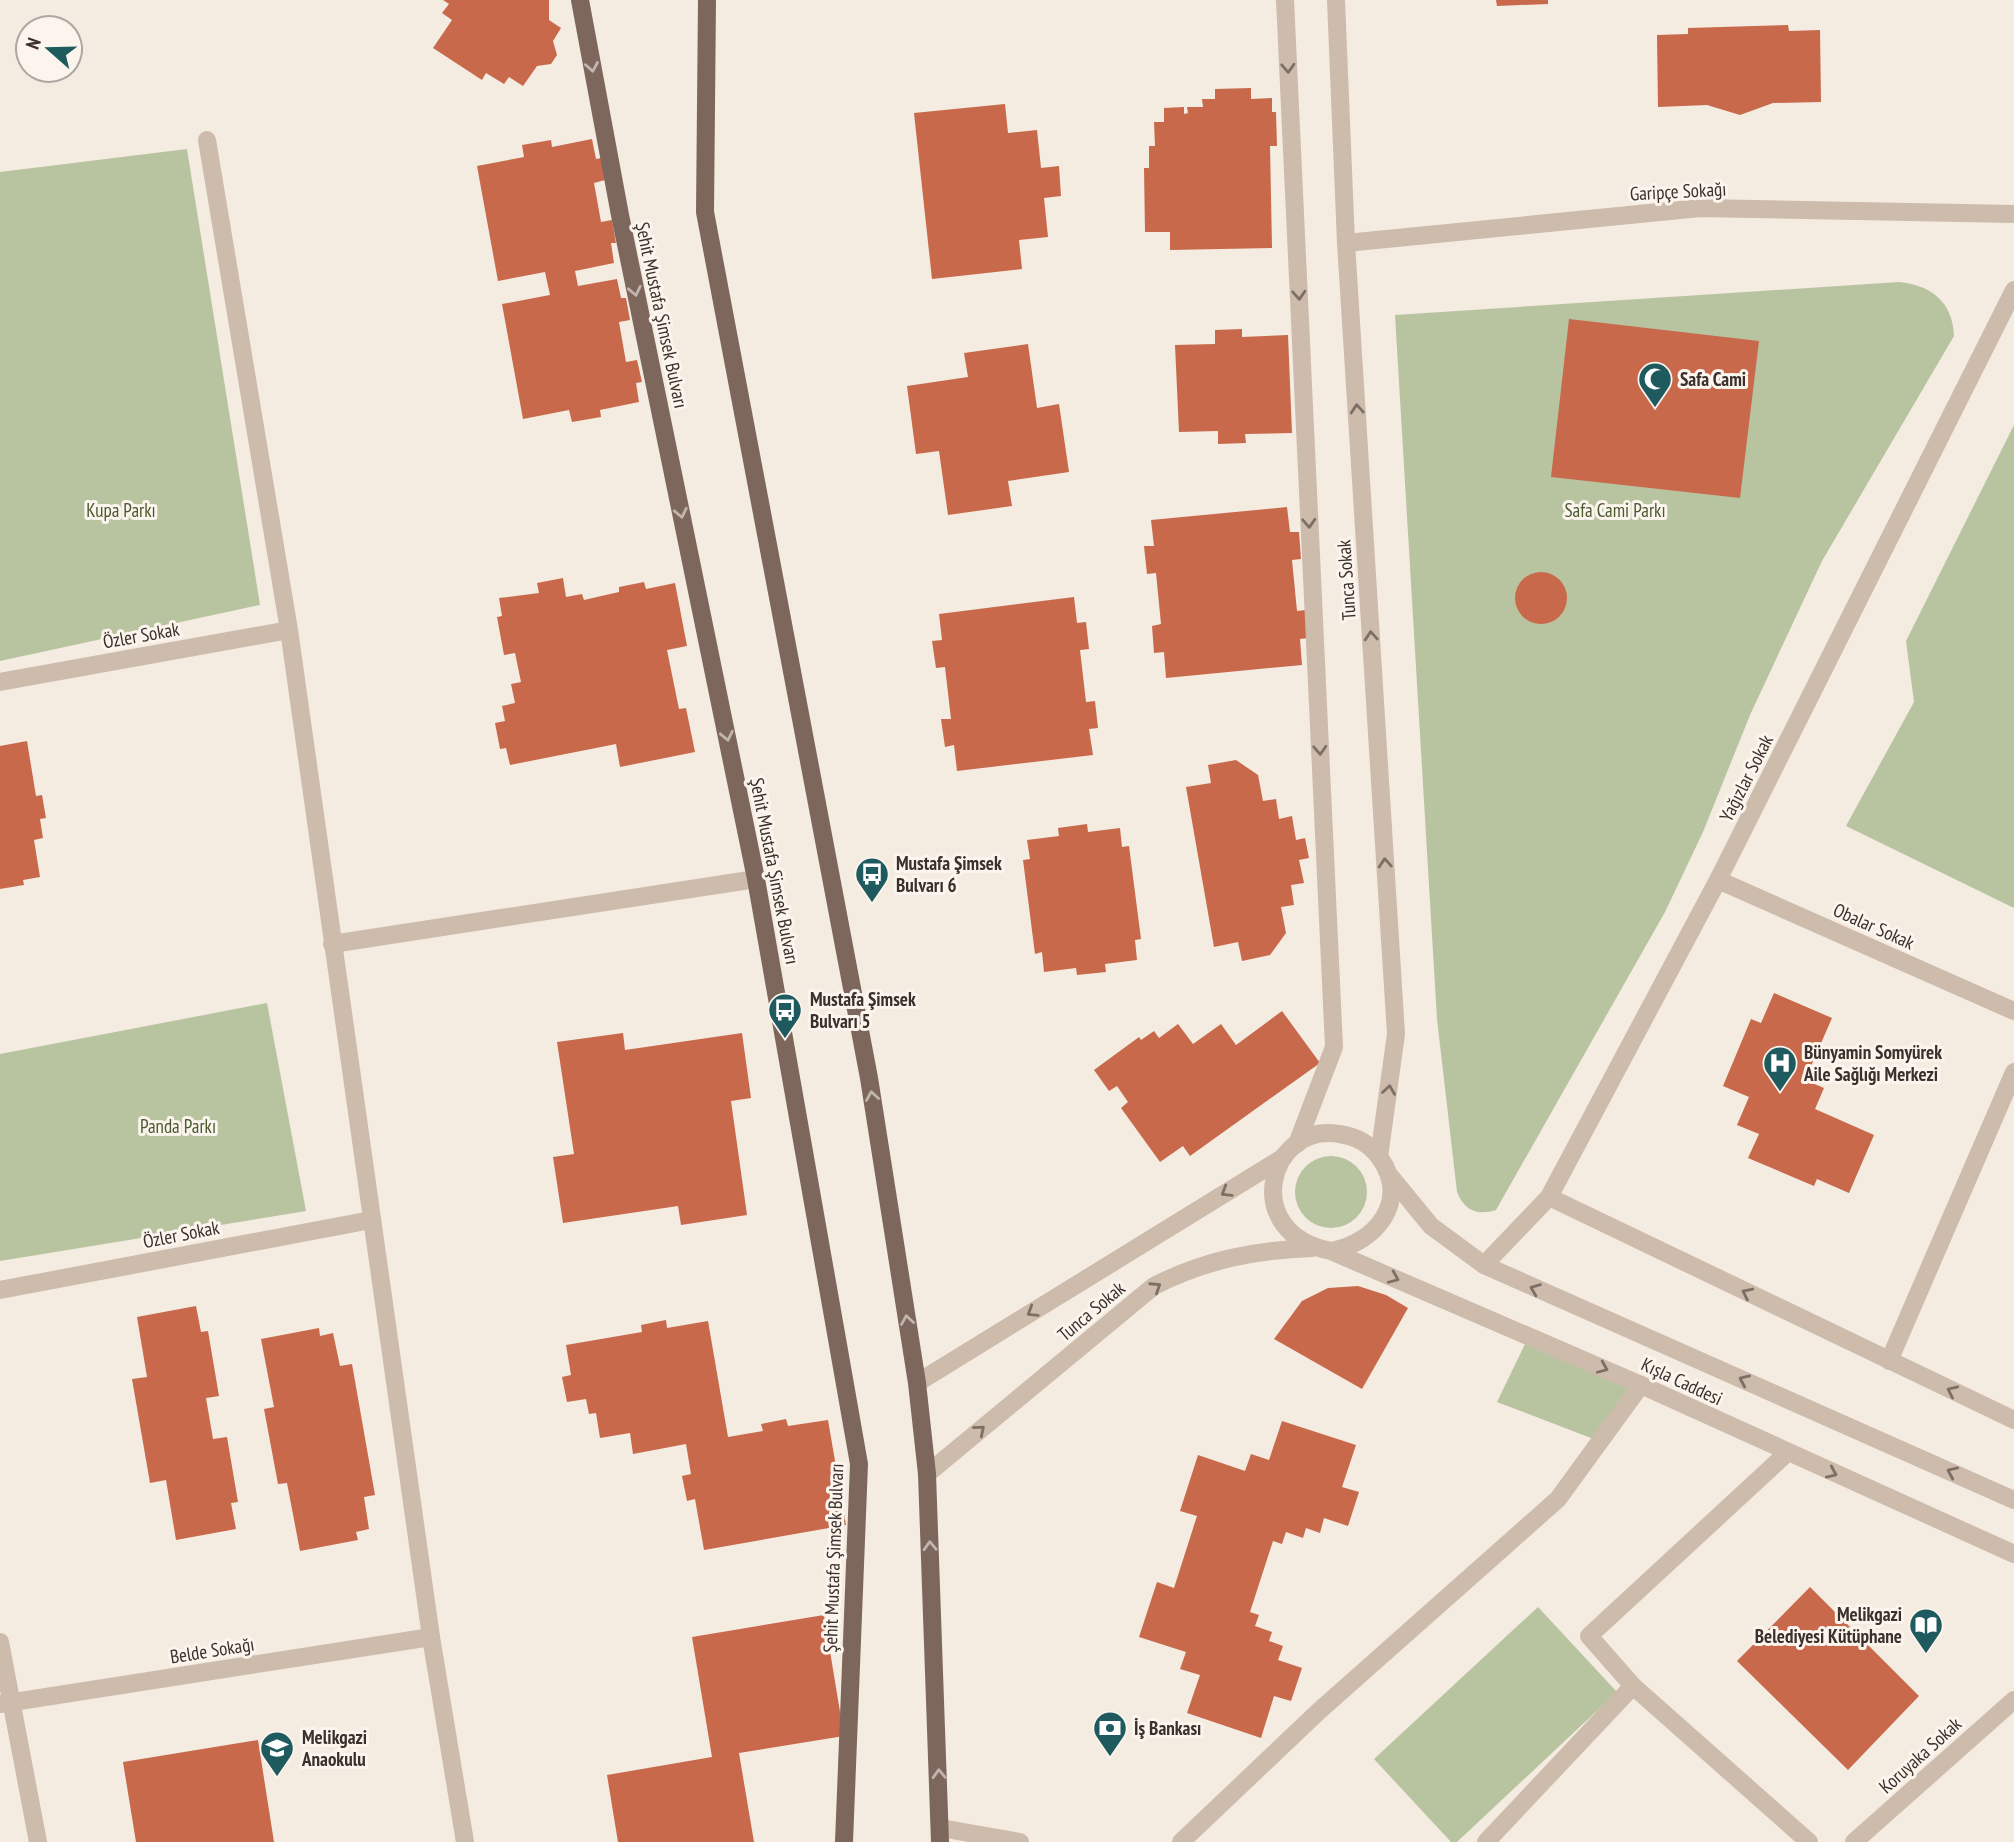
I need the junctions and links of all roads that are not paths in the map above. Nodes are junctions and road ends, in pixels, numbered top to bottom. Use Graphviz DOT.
graph roads {
  1 [pos="580,0"];
  2 [pos="707,0"];
  3 [pos="1284,0"];
  4 [pos="1336,0"];
  5 [pos="207,140"];
  6 [pos="2014,214"];
  7 [pos="1346,243"];
  8 [pos="2014,290"];
  9 [pos="289,630"];
  10 [pos="0,682"];
  11 [pos="756,879"];
  12 [pos="1718,880"];
  13 [pos="332,944"];
  14 [pos="2014,1011"];
  15 [pos="2014,1072"];
  16 [pos="1290,1150"];
  17 [pos="1383,1165"];
  18 [pos="1549,1196"];
  19 [pos="371,1220"];
  20 [pos="1313,1248"];
  21 [pos="1331,1251"];
  22 [pos="1484,1265"];
  23 [pos="0,1290"];
  24 [pos="1888,1362"];
  25 [pos="917,1383"];
  26 [pos="1641,1385"];
  27 [pos="2014,1420"];
  28 [pos="1787,1453"];
  29 [pos="927,1474"];
  30 [pos="2014,1500"];
  31 [pos="2014,1554"];
  32 [pos="431,1637"];
  33 [pos="0,1642"];
  34 [pos="1633,1686"];
  35 [pos="2014,1700"];
  36 [pos="6,1703"];
  37 [pos="940,1835"];
  38 [pos="38,1842"];
  39 [pos="465,1842"];
  40 [pos="844,1842"];
  41 [pos="1020,1842"];
  42 [pos="1181,1842"];
  43 [pos="1486,1842"];
  44 [pos="1809,1842"];
  45 [pos="1854,1842"];
  1 -- 11 [label="main road, Şehit Mustafa Şimsek Bulvarı, one-way"];
  25 -- 2 [label="main road, one-way"];
  3 -- 16 [label="street, Tunca Sokak, one-way"];
  4 -- 7 [label="street, Tunca Sokak"];
  5 -- 9 [label="street"];
  6 -- 7 [label="street, Garipçe Sokağı"];
  17 -- 7 [label="street, Tunca Sokak, one-way"];
  8 -- 12 [label="street, Yağızlar Sokak"];
  9 -- 10 [label="street, Özler Sokak"];
  9 -- 13 [label="street"];
  11 -- 13 [label="street"];
  11 -- 40 [label="main road, Şehit Mustafa Şimsek Bulvarı"];
  12 -- 14 [label="street, Obalar Sokak"];
  12 -- 18 [label="street, Yağızlar Sokak"];
  13 -- 19 [label="street"];
  15 -- 24 [label="street"];
  16 -- 17 [label="street"];
  16 -- 20 [label="street"];
  16 -- 25 [label="street, Tunca Sokak, one-way"];
  17 -- 21 [label="street"];
  17 -- 22 [label="street, Kışla Caddesi"];
  18 -- 22 [label="street, Yağızlar Sokak"];
  24 -- 18 [label="street, one-way"];
  19 -- 23 [label="street, Özler Sokak"];
  19 -- 32 [label="street"];
  20 -- 21 [label="street"];
  29 -- 20 [label="street, Tunca Sokak, one-way"];
  21 -- 26 [label="street, Kışla Caddesi, one-way"];
  30 -- 22 [label="street, Kışla Caddesi, one-way"];
  27 -- 24 [label="street, one-way"];
  25 -- 29 [label="main road"];
  26 -- 28 [label="street, Kışla Caddesi"];
  26 -- 42 [label="street"];
  28 -- 31 [label="street, Kışla Caddesi, one-way"];
  28 -- 34 [label="street"];
  37 -- 29 [label="main road, one-way"];
  32 -- 36 [label="street, Belde Sokağı"];
  32 -- 39 [label="street"];
  33 -- 36 [label="street"];
  34 -- 43 [label="street"];
  34 -- 44 [label="street"];
  35 -- 45 [label="street, Koruyaka Sokak"];
  36 -- 38 [label="street"];
  37 -- 41 [label="street"];
}
